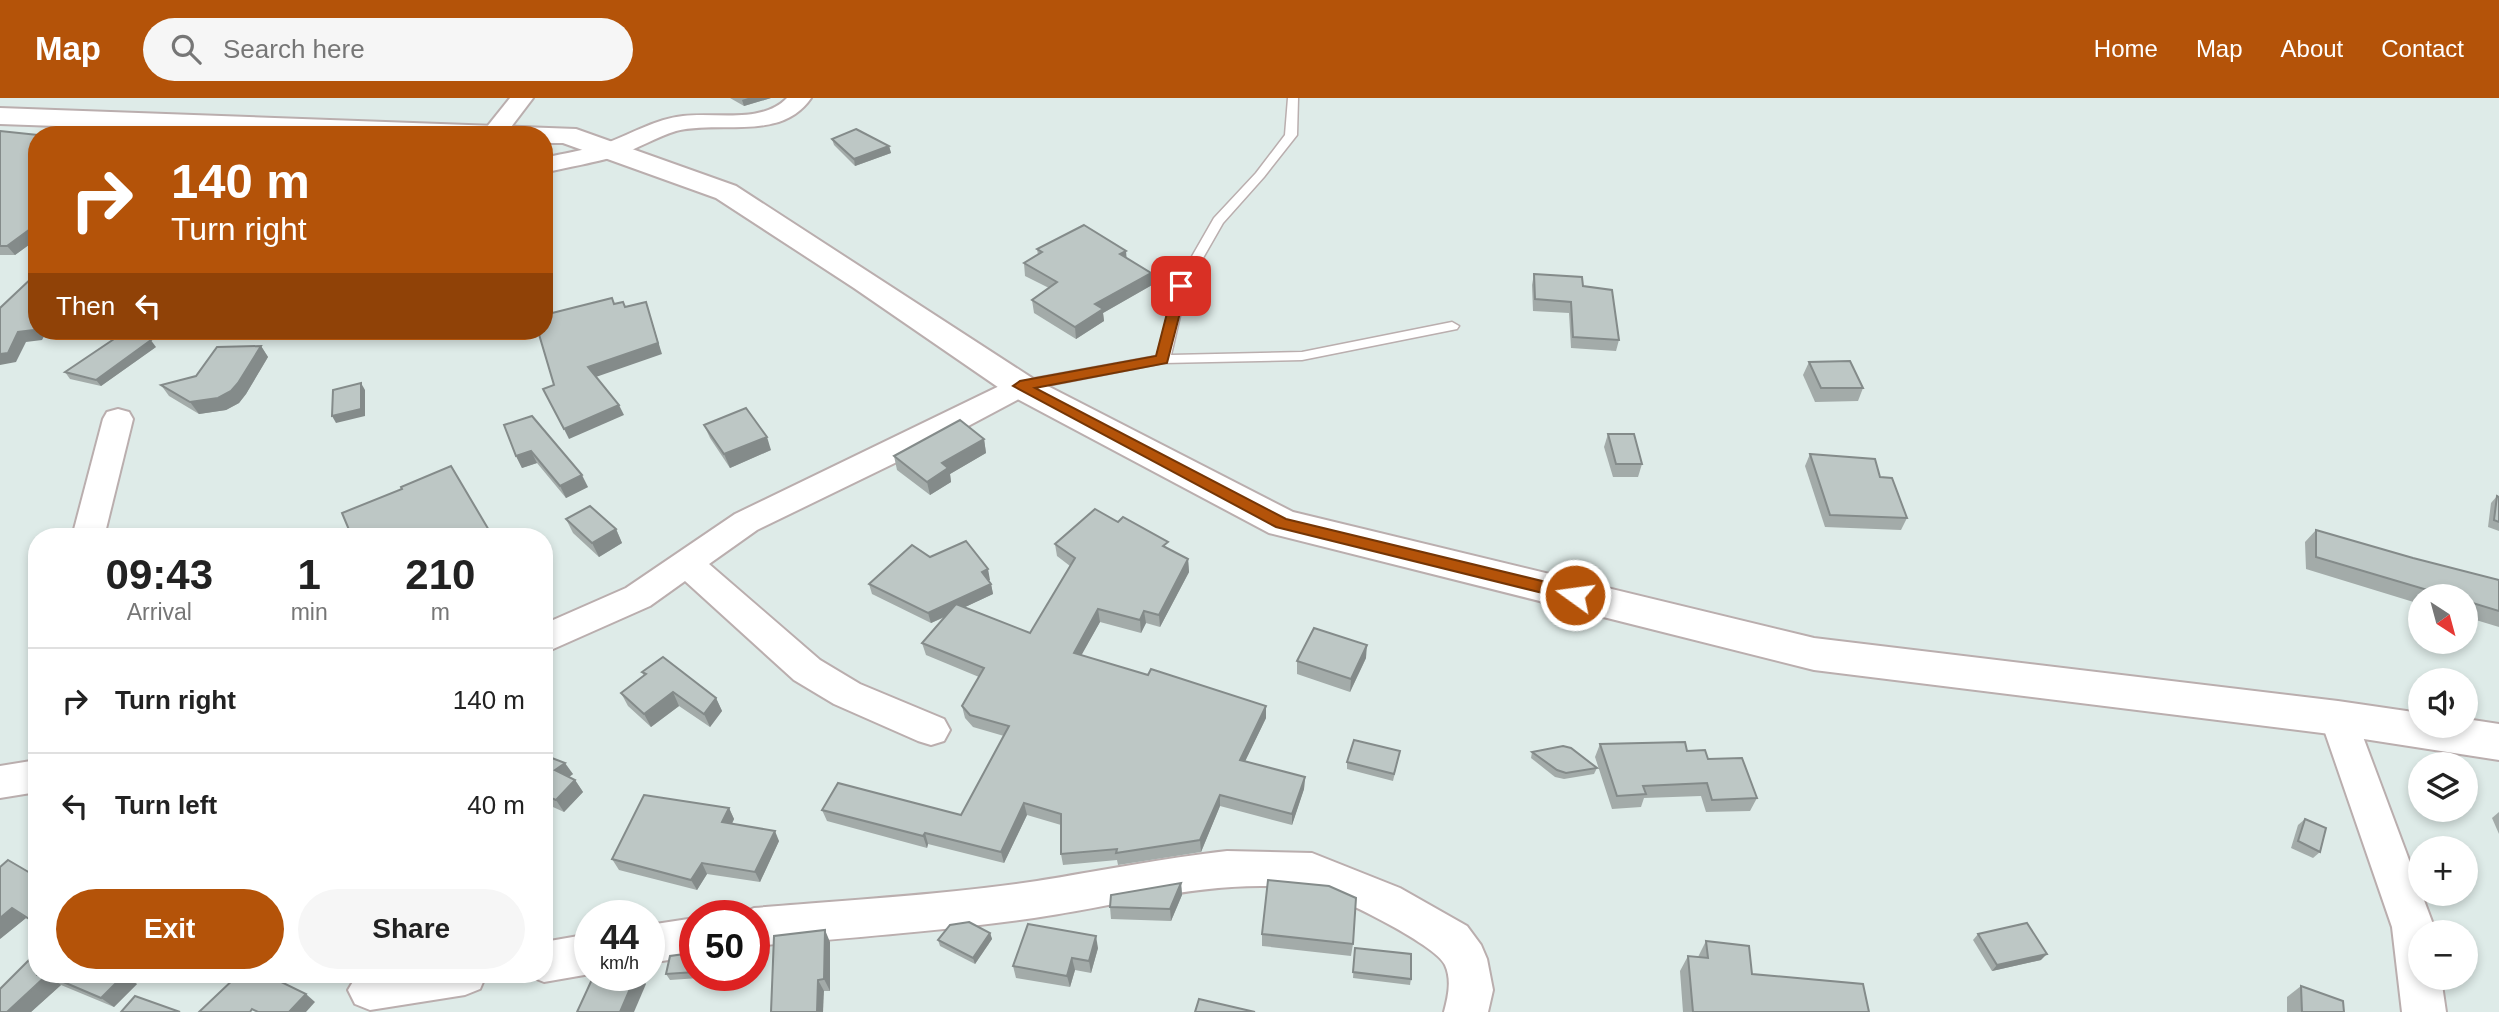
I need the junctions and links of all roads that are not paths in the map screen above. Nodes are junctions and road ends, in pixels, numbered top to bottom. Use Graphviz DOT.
graph roads {
  1 [pos="522,98"];
  2 [pos="800,98"];
  3 [pos="1293,98"];
  4 [pos="0,116"];
  5 [pos="142,122"];
  6 [pos="155,126"];
  7 [pos="270,126"];
  8 [pos="500,126"];
  9 [pos="553,135"];
  10 [pos="609,150"];
  11 [pos="553,164"];
  12 [pos="1452,326"];
  13 [pos="1163,359"];
  14 [pos="1020,386"];
  15 [pos="118,419"];
  16 [pos="90,528"];
  17 [pos="687,564"];
  18 [pos="553,635"];
  19 [pos="2338,718"];
  20 [pos="931,730"];
  21 [pos="2499,742"];
  22 [pos="770,926"];
  23 [pos="574,957"];
  24 [pos="553,960"];
  25 [pos="421,983"];
  26 [pos="372,992"];
  27 [pos="1466,1012"];
  28 [pos="2424,1012"];
  1 -- 8 [label="street"];
  2 -- 10 [label="street"];
  3 -- 13 [label="lane"];
  4 -- 5 [label="main road"];
  5 -- 6 [label="street"];
  5 -- 7 [label="main road"];
  9 -- 10 [label="main road"];
  10 -- 11 [label="street"];
  10 -- 14 [label="main road"];
  12 -- 13 [label="lane"];
  13 -- 14 [label="lane"];
  14 -- 17 [label="street"];
  14 -- 19 [label="main road"];
  15 -- 16 [label="street"];
  17 -- 18 [label="street"];
  17 -- 20 [label="street"];
  19 -- 21 [label="main road"];
  19 -- 28 [label="street"];
  22 -- 27 [label="street"];
  23 -- 24 [label="street"];
  25 -- 26 [label="street"];
}
